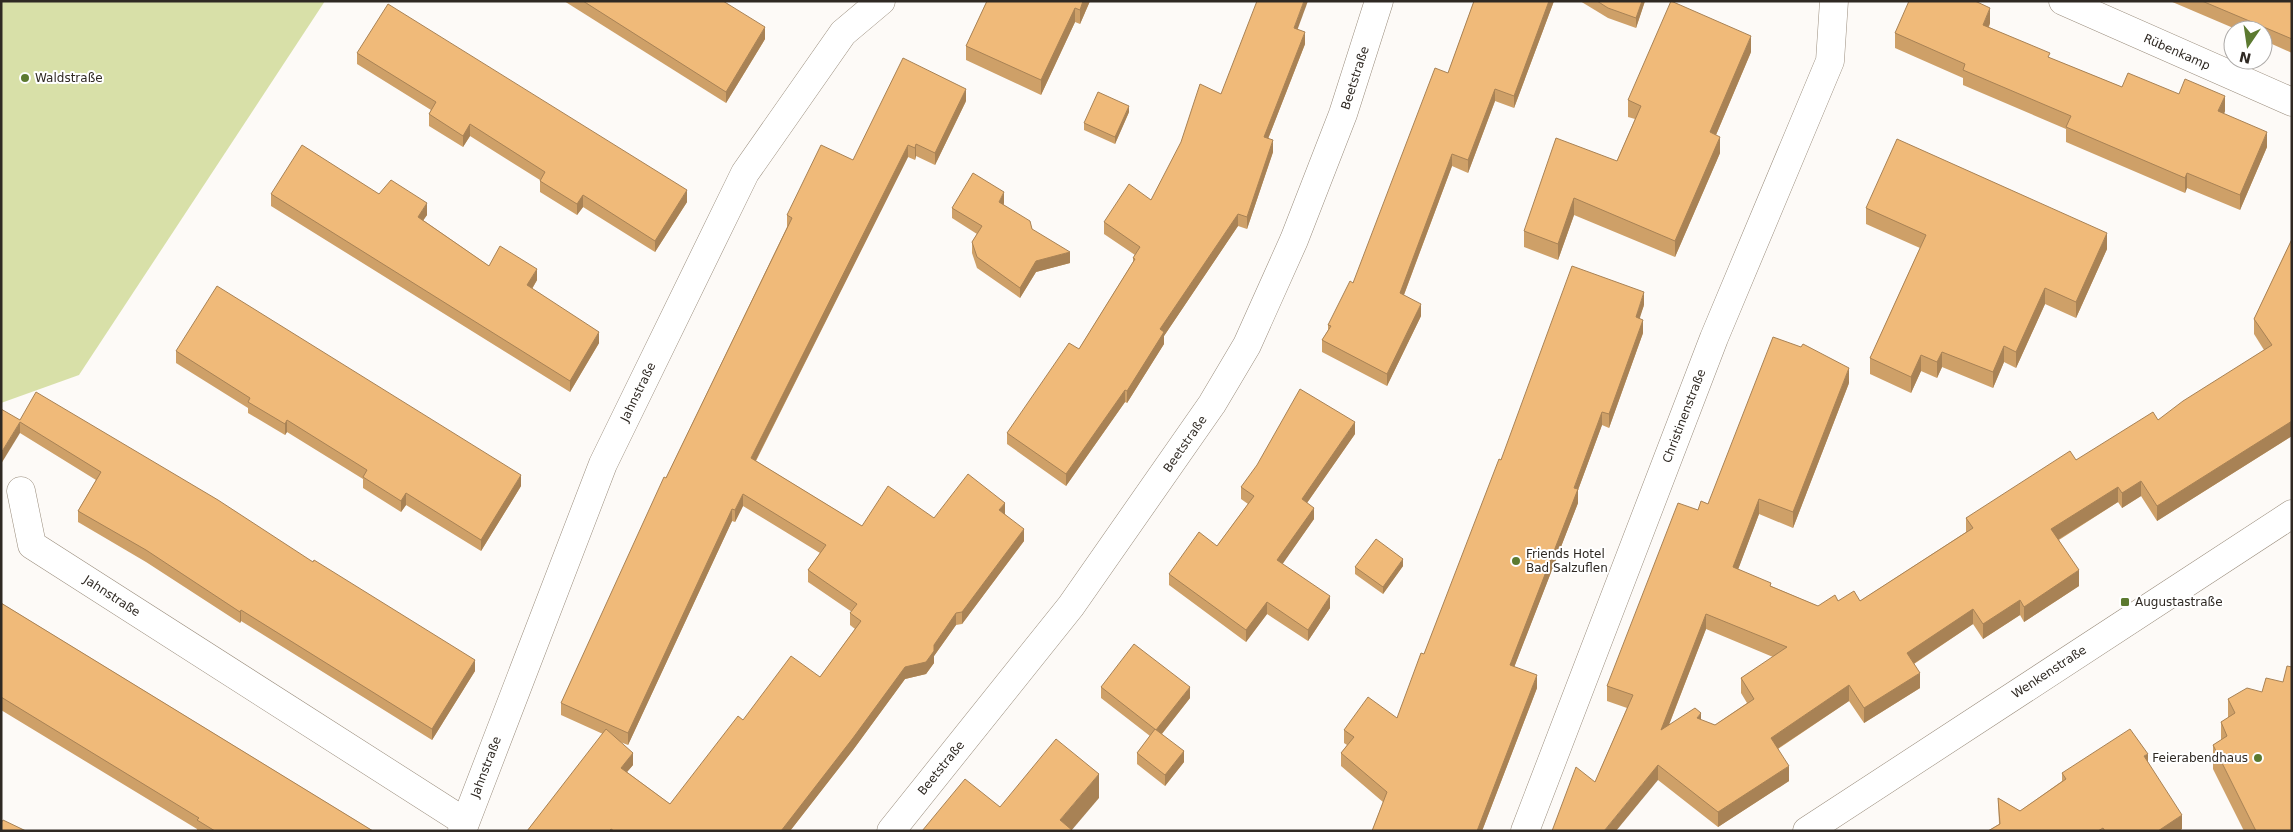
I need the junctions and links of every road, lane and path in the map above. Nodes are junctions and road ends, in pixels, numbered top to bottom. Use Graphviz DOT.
graph roads {
  1 [pos="881,1"];
  2 [pos="1379,1"];
  3 [pos="1834,1"];
  4 [pos="2063,1"];
  5 [pos="2292,102"];
  6 [pos="21,492"];
  7 [pos="2292,514"];
  8 [pos="464,827"];
  9 [pos="1812,829"];
  10 [pos="891,831"];
  11 [pos="1525,831"];
  1 -- 8 [label="street, Jahnstraße"];
  2 -- 10 [label="street, Beetstraße"];
  3 -- 11 [label="street, Christinenstraße"];
  4 -- 5 [label="street, Rübenkamp"];
  6 -- 8 [label="street, Jahnstraße"];
  7 -- 9 [label="street, Wenkenstraße"];
}
